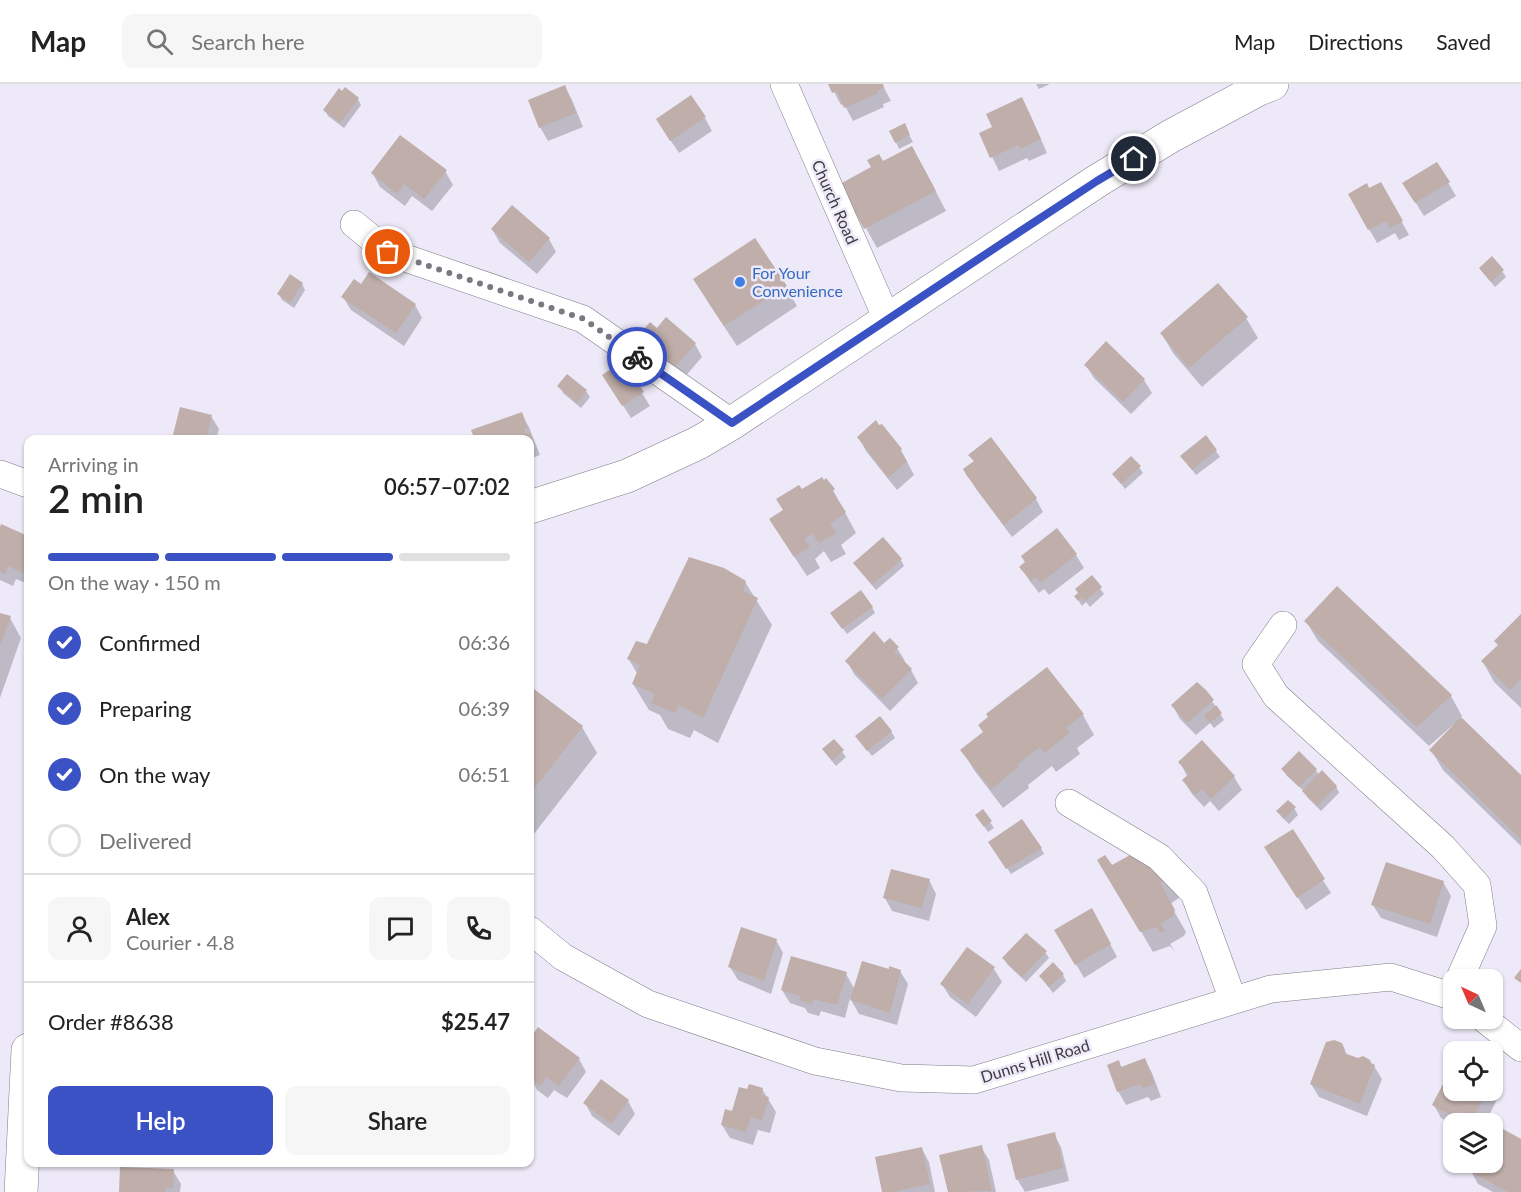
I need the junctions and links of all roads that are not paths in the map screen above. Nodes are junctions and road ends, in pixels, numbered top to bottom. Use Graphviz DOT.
graph roads {
  1 [pos="783,84"];
  2 [pos="1272,84"];
  3 [pos="354,224"];
  4 [pos="886,319"];
  5 [pos="732,423"];
  6 [pos="0,474"];
  7 [pos="24,483"];
  8 [pos="534,506"];
  9 [pos="1282,625"];
  10 [pos="1069,803"];
  11 [pos="534,933"];
  12 [pos="1465,969"];
  13 [pos="1443,988"];
  14 [pos="1233,1000"];
  15 [pos="1497,1029"];
  16 [pos="1521,1048"];
  17 [pos="24,1131"];
  18 [pos="21,1192"];
  1 -- 4 [label="street, Church Road"];
  2 -- 4 [label="main road"];
  3 -- 5 [label="street"];
  4 -- 5 [label="main road"];
  5 -- 8 [label="main road"];
  6 -- 7 [label="street"];
  9 -- 12 [label="street"];
  10 -- 14 [label="street"];
  11 -- 14 [label="street, Dunns Hill Road"];
  13 -- 14 [label="street, Dunns Hill Road"];
  15 -- 16 [label="street"];
  17 -- 18 [label="main road"];
}
